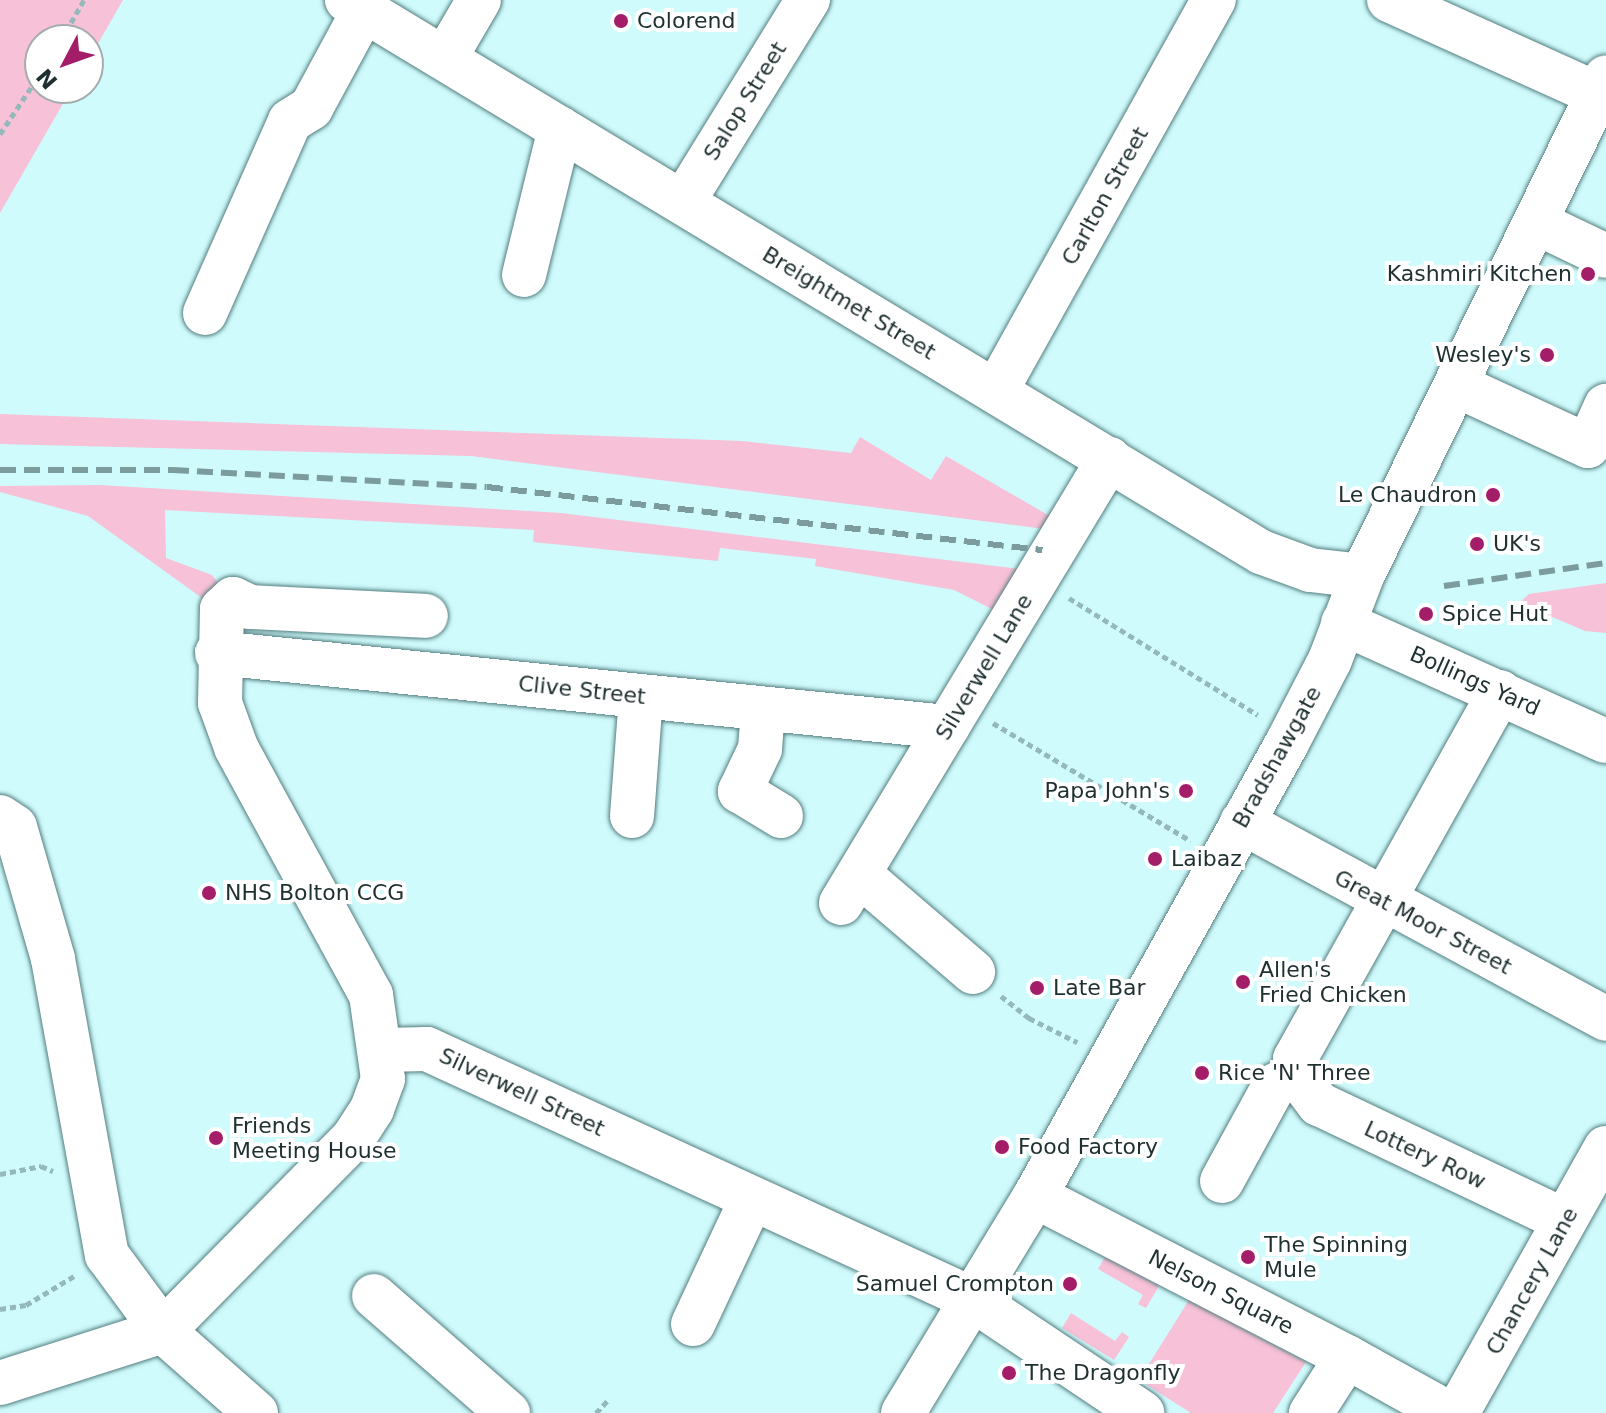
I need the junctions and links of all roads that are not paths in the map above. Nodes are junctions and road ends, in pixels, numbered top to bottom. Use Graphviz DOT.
graph roads {
  1 [pos="479,0"];
  2 [pos="808,0"];
  3 [pos="1214,0"];
  4 [pos="1389,0"];
  5 [pos="347,15"];
  6 [pos="445,58"];
  7 [pos="1603,86"];
  8 [pos="560,128"];
  9 [pos="683,202"];
  10 [pos="1537,223"];
  11 [pos="1606,256"];
  12 [pos="524,275"];
  13 [pos="205,313"];
  14 [pos="1458,386"];
  15 [pos="996,391"];
  16 [pos="1606,406"];
  17 [pos="1109,459"];
  18 [pos="1362,576"];
  19 [pos="426,616"];
  20 [pos="1343,623"];
  21 [pos="217,653"];
  22 [pos="1500,692"];
  23 [pos="641,696"];
  24 [pos="763,709"];
  25 [pos="953,717"];
  26 [pos="1606,741"];
  27 [pos="632,816"];
  28 [pos="781,816"];
  29 [pos="0,817"];
  30 [pos="1242,822"];
  31 [pos="1385,902"];
  32 [pos="973,972"];
  33 [pos="1606,1019"];
  34 [pos="382,1050"];
  35 [pos="1296,1074"];
  36 [pos="1606,1148"];
  37 [pos="1222,1181"];
  38 [pos="1035,1196"];
  39 [pos="752,1198"];
  40 [pos="1565,1221"];
  41 [pos="374,1296"];
  42 [pos="972,1299"];
  43 [pos="693,1324"];
  44 [pos="163,1331"];
  45 [pos="1347,1357"];
  46 [pos="0,1383"];
  47 [pos="237,1408"];
  48 [pos="508,1413"];
  49 [pos="903,1413"];
  50 [pos="1142,1413"];
  51 [pos="1311,1413"];
  52 [pos="1448,1413"];
  53 [pos="1457,1413"];
  1 -- 6 [label="street"];
  2 -- 9 [label="street, Salop Street"];
  3 -- 15 [label="street, Carlton Street"];
  4 -- 7 [label="street"];
  5 -- 6 [label="street, Breightmet Street"];
  5 -- 13 [label="street"];
  6 -- 8 [label="street, Breightmet Street"];
  7 -- 10 [label="street, Bradshawgate"];
  8 -- 9 [label="street, Breightmet Street"];
  8 -- 12 [label="street"];
  9 -- 15 [label="street, Breightmet Street"];
  10 -- 11 [label="street"];
  10 -- 14 [label="street, Bradshawgate"];
  14 -- 16 [label="street"];
  14 -- 18 [label="street, Bradshawgate"];
  15 -- 17 [label="street, Breightmet Street"];
  17 -- 18 [label="street, Breightmet Street"];
  17 -- 25 [label="street, Silverwell Lane"];
  18 -- 20 [label="street, Bradshawgate"];
  19 -- 21 [label="street"];
  20 -- 22 [label="street, Bollings Yard"];
  20 -- 30 [label="street, Bradshawgate"];
  21 -- 23 [label="street, Clive Street"];
  21 -- 34 [label="street"];
  22 -- 26 [label="street, Bollings Yard"];
  22 -- 31 [label="street"];
  23 -- 24 [label="street, Clive Street"];
  23 -- 27 [label="street"];
  24 -- 25 [label="street, Clive Street"];
  24 -- 28 [label="street"];
  25 -- 32 [label="street, Silverwell Lane"];
  29 -- 44 [label="street"];
  30 -- 31 [label="street, Great Moor Street"];
  30 -- 38 [label="street, Bradshawgate"];
  31 -- 33 [label="street, Great Moor Street"];
  31 -- 35 [label="street"];
  34 -- 39 [label="street, Silverwell Street"];
  34 -- 44 [label="street"];
  35 -- 37 [label="street"];
  35 -- 40 [label="street, Lottery Row"];
  36 -- 40 [label="street, Chancery Lane"];
  38 -- 42 [label="street, Bradshawgate"];
  38 -- 45 [label="street, Nelson Square"];
  39 -- 42 [label="street, Silverwell Street"];
  39 -- 43 [label="street"];
  40 -- 53 [label="street, Chancery Lane"];
  41 -- 48 [label="street"];
  42 -- 49 [label="street, Bradshawgate"];
  42 -- 50 [label="street"];
  44 -- 46 [label="street"];
  44 -- 47 [label="street"];
  45 -- 51 [label="street"];
  45 -- 52 [label="street"];
}
